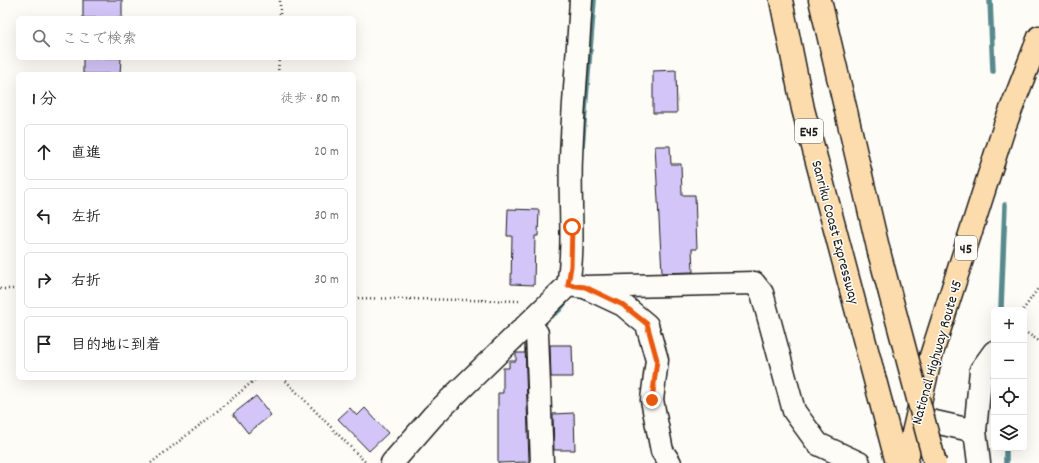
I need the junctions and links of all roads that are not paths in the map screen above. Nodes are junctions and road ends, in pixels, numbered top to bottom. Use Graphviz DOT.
graph roads {
  1 [pos="582,0"];
  2 [pos="780,0"];
  3 [pos="820,0"];
  4 [pos="1039,37"];
  5 [pos="576,286"];
  6 [pos="529,323"];
  7 [pos="991,356"];
  8 [pos="917,418"];
  9 [pos="975,431"];
  10 [pos="853,462"];
  11 [pos="392,463"];
  12 [pos="542,463"];
  13 [pos="670,463"];
  14 [pos="897,463"];
  15 [pos="906,463"];
  16 [pos="935,463"];
  17 [pos="979,463"];
  1 -- 5 [label="street"];
  2 -- 14 [label="highway, Sanriku Coast Expressway / E45"];
  3 -- 16 [label="highway, bridge"];
  4 -- 8 [label="highway, National Highway Route 45 / 45"];
  5 -- 6 [label="street"];
  5 -- 10 [label="street"];
  5 -- 13 [label="street"];
  6 -- 11 [label="street"];
  6 -- 12 [label="street"];
  7 -- 9 [label="street"];
  8 -- 9 [label="street"];
  8 -- 15 [label="highway, National Highway Route 45 / 45"];
  9 -- 17 [label="street"];
}
